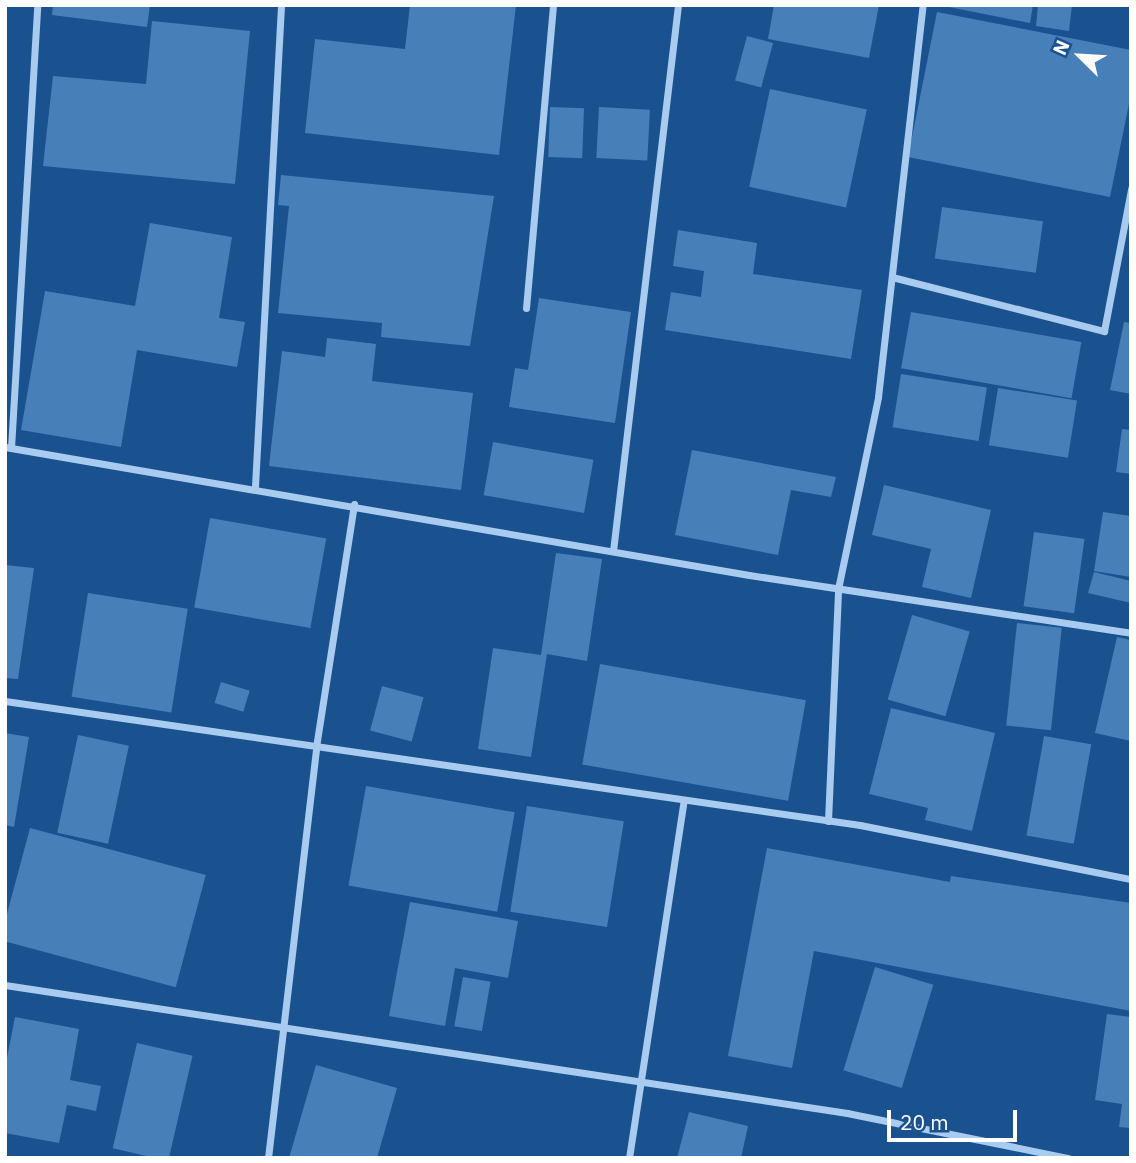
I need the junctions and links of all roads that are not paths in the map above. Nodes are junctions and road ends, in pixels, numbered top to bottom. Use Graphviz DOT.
graph roads {
  1 [pos="37,5"];
  2 [pos="281,5"];
  3 [pos="553,5"];
  4 [pos="678,5"];
  5 [pos="923,5"];
  6 [pos="1131,189"];
  7 [pos="892,277"];
  8 [pos="526,308"];
  9 [pos="8,447"];
  10 [pos="255,486"];
  11 [pos="354,504"];
  12 [pos="613,551"];
  13 [pos="838,589"];
  14 [pos="1131,634"];
  15 [pos="5,701"];
  16 [pos="316,747"];
  17 [pos="684,800"];
  18 [pos="828,821"];
  19 [pos="1131,878"];
  20 [pos="5,985"];
  21 [pos="282,1027"];
  22 [pos="642,1081"];
  23 [pos="268,1158"];
  24 [pos="629,1158"];
  25 [pos="1068,1158"];
  1 -- 9 [label="street"];
  2 -- 10 [label="street"];
  3 -- 8 [label="street"];
  4 -- 12 [label="street"];
  5 -- 7 [label="street"];
  6 -- 7 [label="street"];
  7 -- 13 [label="street"];
  9 -- 10 [label="street"];
  10 -- 11 [label="street"];
  11 -- 12 [label="street"];
  11 -- 16 [label="street"];
  12 -- 13 [label="street"];
  13 -- 14 [label="street"];
  13 -- 18 [label="street"];
  15 -- 16 [label="street"];
  16 -- 17 [label="street"];
  16 -- 21 [label="street"];
  17 -- 18 [label="street"];
  17 -- 22 [label="street"];
  18 -- 19 [label="street"];
  20 -- 21 [label="street"];
  21 -- 22 [label="street"];
  21 -- 23 [label="street"];
  22 -- 24 [label="street"];
  22 -- 25 [label="street"];
}
